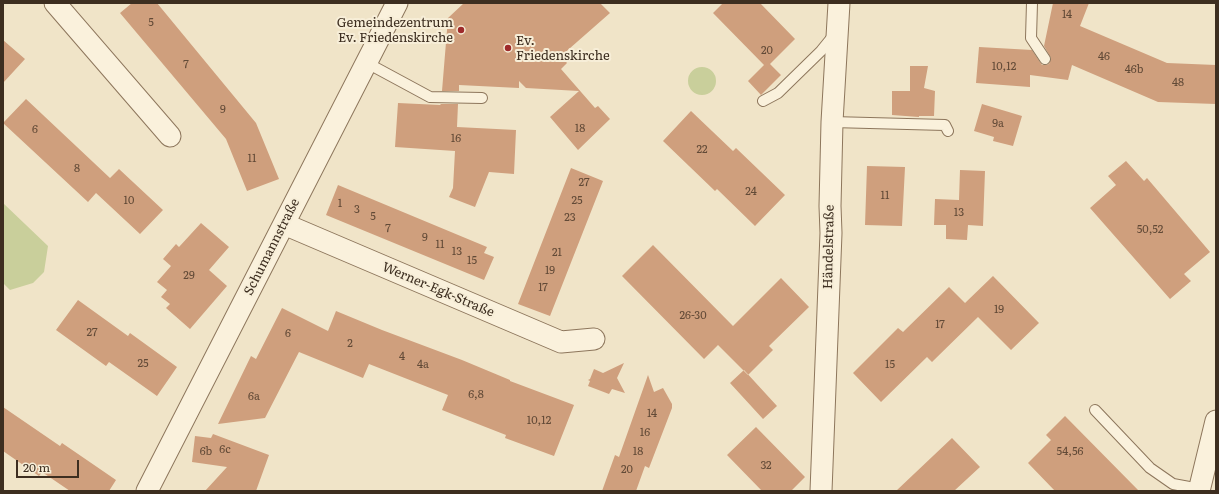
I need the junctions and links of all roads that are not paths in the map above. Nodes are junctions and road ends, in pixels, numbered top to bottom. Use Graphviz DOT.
graph roads {
  1 [pos="55,3"];
  2 [pos="397,3"];
  3 [pos="839,3"];
  4 [pos="1032,3"];
  5 [pos="838,31"];
  6 [pos="1045,59"];
  7 [pos="367,63"];
  8 [pos="482,98"];
  9 [pos="763,101"];
  10 [pos="832,122"];
  11 [pos="948,131"];
  12 [pos="170,136"];
  13 [pos="284,224"];
  14 [pos="594,338"];
  15 [pos="1095,410"];
  16 [pos="1216,421"];
  17 [pos="1200,490"];
  18 [pos="147,491"];
  19 [pos="821,491"];
  1 -- 12 [label="street"];
  2 -- 7 [label="street, Schumannstraße"];
  3 -- 5 [label="street, Händelstraße"];
  4 -- 6 [label="lane"];
  5 -- 9 [label="lane"];
  5 -- 10 [label="street, Händelstraße"];
  7 -- 8 [label="lane"];
  7 -- 13 [label="street, Schumannstraße"];
  10 -- 11 [label="lane"];
  10 -- 19 [label="street, Händelstraße"];
  13 -- 14 [label="street, Werner-Egk-Straße"];
  13 -- 18 [label="street, Schumannstraße"];
  15 -- 17 [label="lane"];
  16 -- 17 [label="street"];
}
